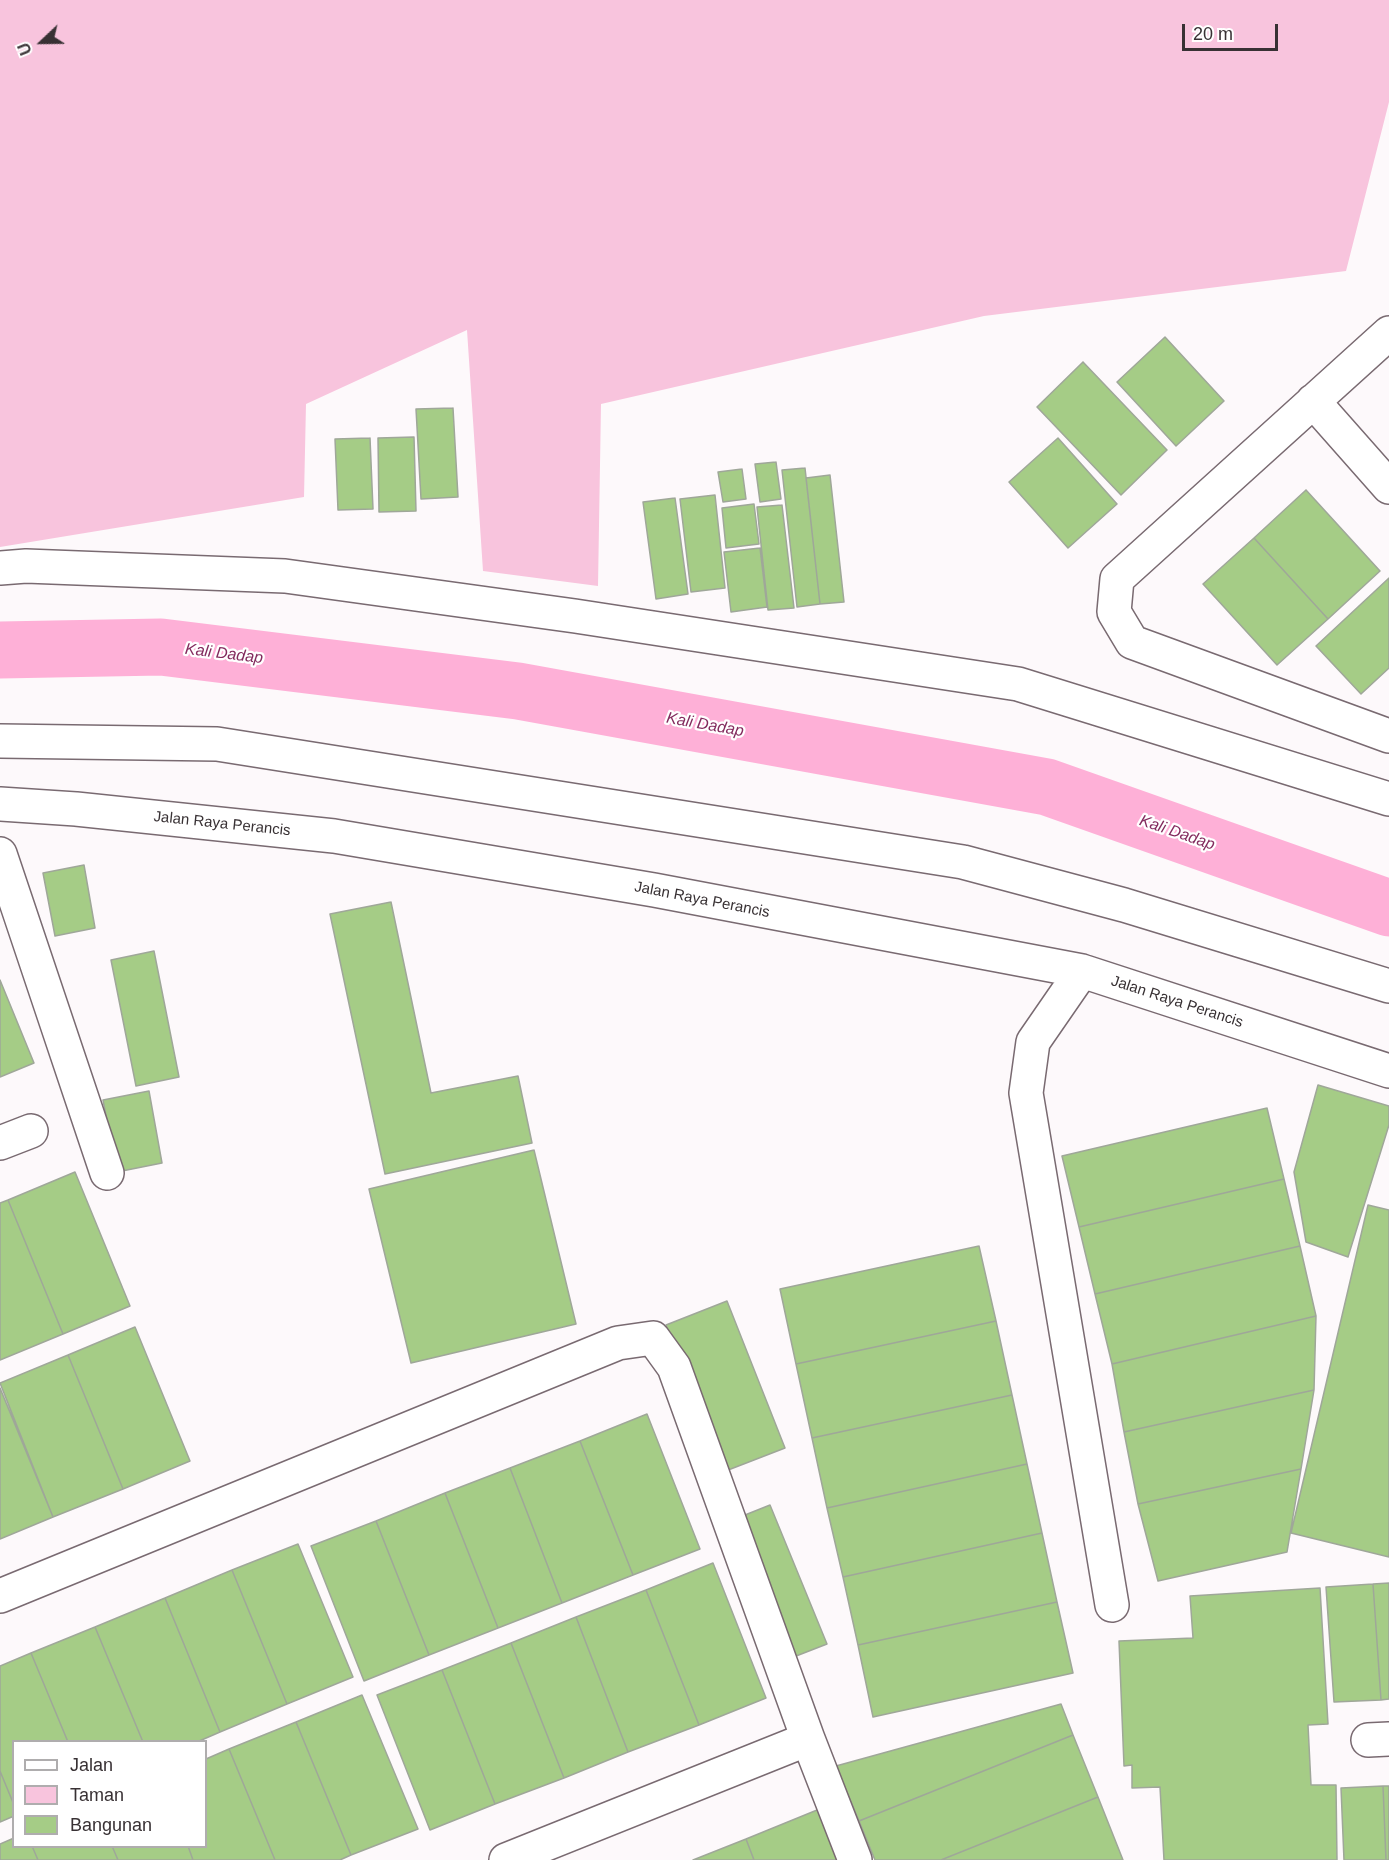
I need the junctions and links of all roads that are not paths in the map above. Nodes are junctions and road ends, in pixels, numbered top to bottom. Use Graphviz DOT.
graph roads {
  1 [pos="1389,333"];
  2 [pos="1313,401"];
  3 [pos="1389,487"];
  4 [pos="0,568"];
  5 [pos="1389,736"];
  6 [pos="0,741"];
  7 [pos="1389,799"];
  8 [pos="0,804"];
  9 [pos="0,854"];
  10 [pos="1082,971"];
  11 [pos="1389,986"];
  12 [pos="1389,1071"];
  13 [pos="31,1131"];
  14 [pos="0,1143"];
  15 [pos="107,1173"];
  16 [pos="0,1596"];
  17 [pos="1112,1605"];
  18 [pos="807,1739"];
  19 [pos="506,1860"];
  20 [pos="855,1860"];
  1 -- 2 [label="street"];
  2 -- 3 [label="street"];
  2 -- 5 [label="street"];
  4 -- 7 [label="street"];
  6 -- 11 [label="street"];
  8 -- 10 [label="street, Jalan Raya Perancis"];
  9 -- 15 [label="street"];
  10 -- 12 [label="street, Jalan Raya Perancis"];
  10 -- 17 [label="street"];
  13 -- 14 [label="street"];
  16 -- 18 [label="street"];
  18 -- 19 [label="street"];
  18 -- 20 [label="street"];
}
